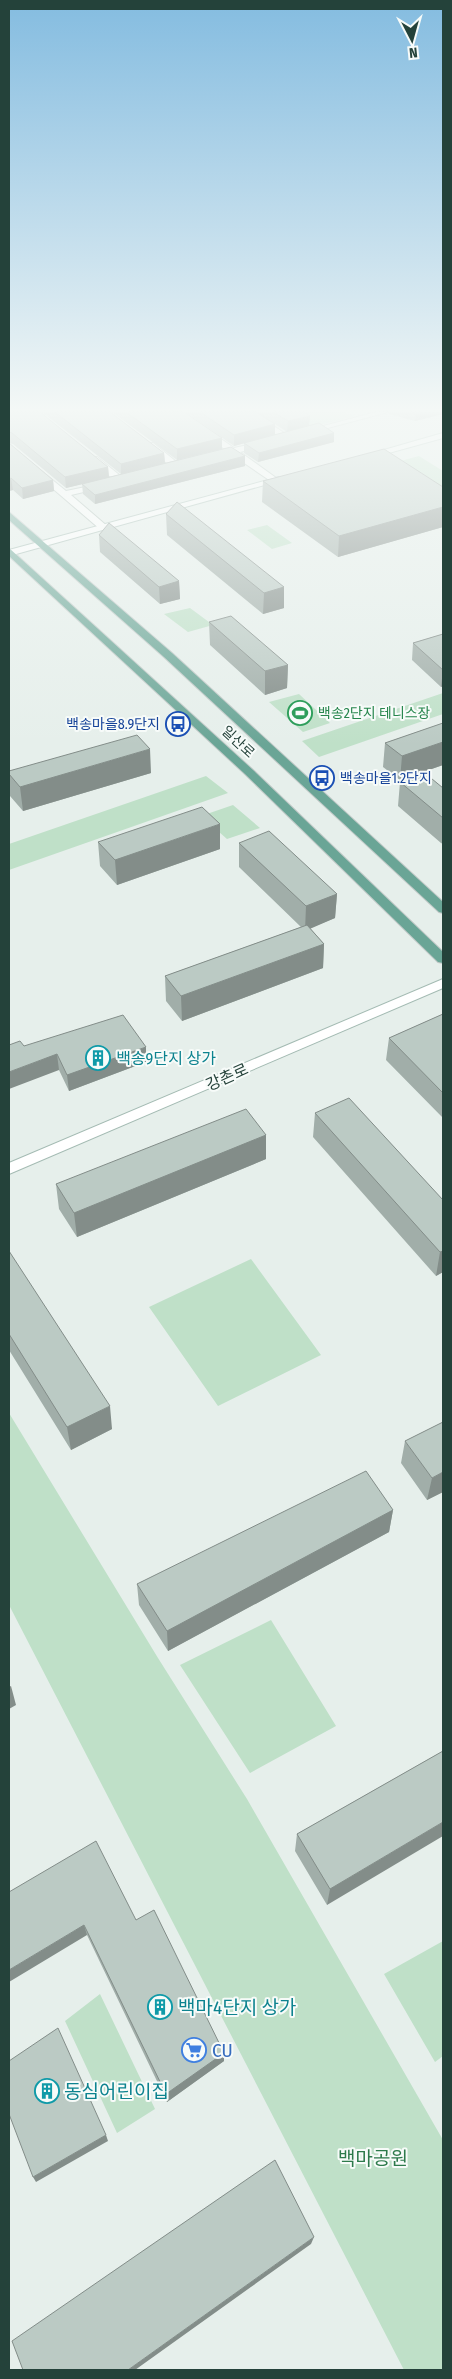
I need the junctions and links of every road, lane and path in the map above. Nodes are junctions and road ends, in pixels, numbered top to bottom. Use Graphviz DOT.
graph roads {
  1 [pos="18,523"];
  2 [pos="98,523"];
  3 [pos="122,523"];
  4 [pos="104,528"];
  5 [pos="42,544"];
  6 [pos="9,552"];
  7 [pos="443,909"];
  8 [pos="443,959"];
  9 [pos="443,983"];
  10 [pos="9,1169"];
  1 -- 5 [label="main road, 일산로"];
  2 -- 4 [label="street"];
  3 -- 4 [label="street"];
  4 -- 5 [label="street"];
  5 -- 6 [label="street"];
  5 -- 7 [label="main road, 일산로"];
  6 -- 8 [label="main road, 일산로"];
  9 -- 10 [label="street, 강촌로"];
}
